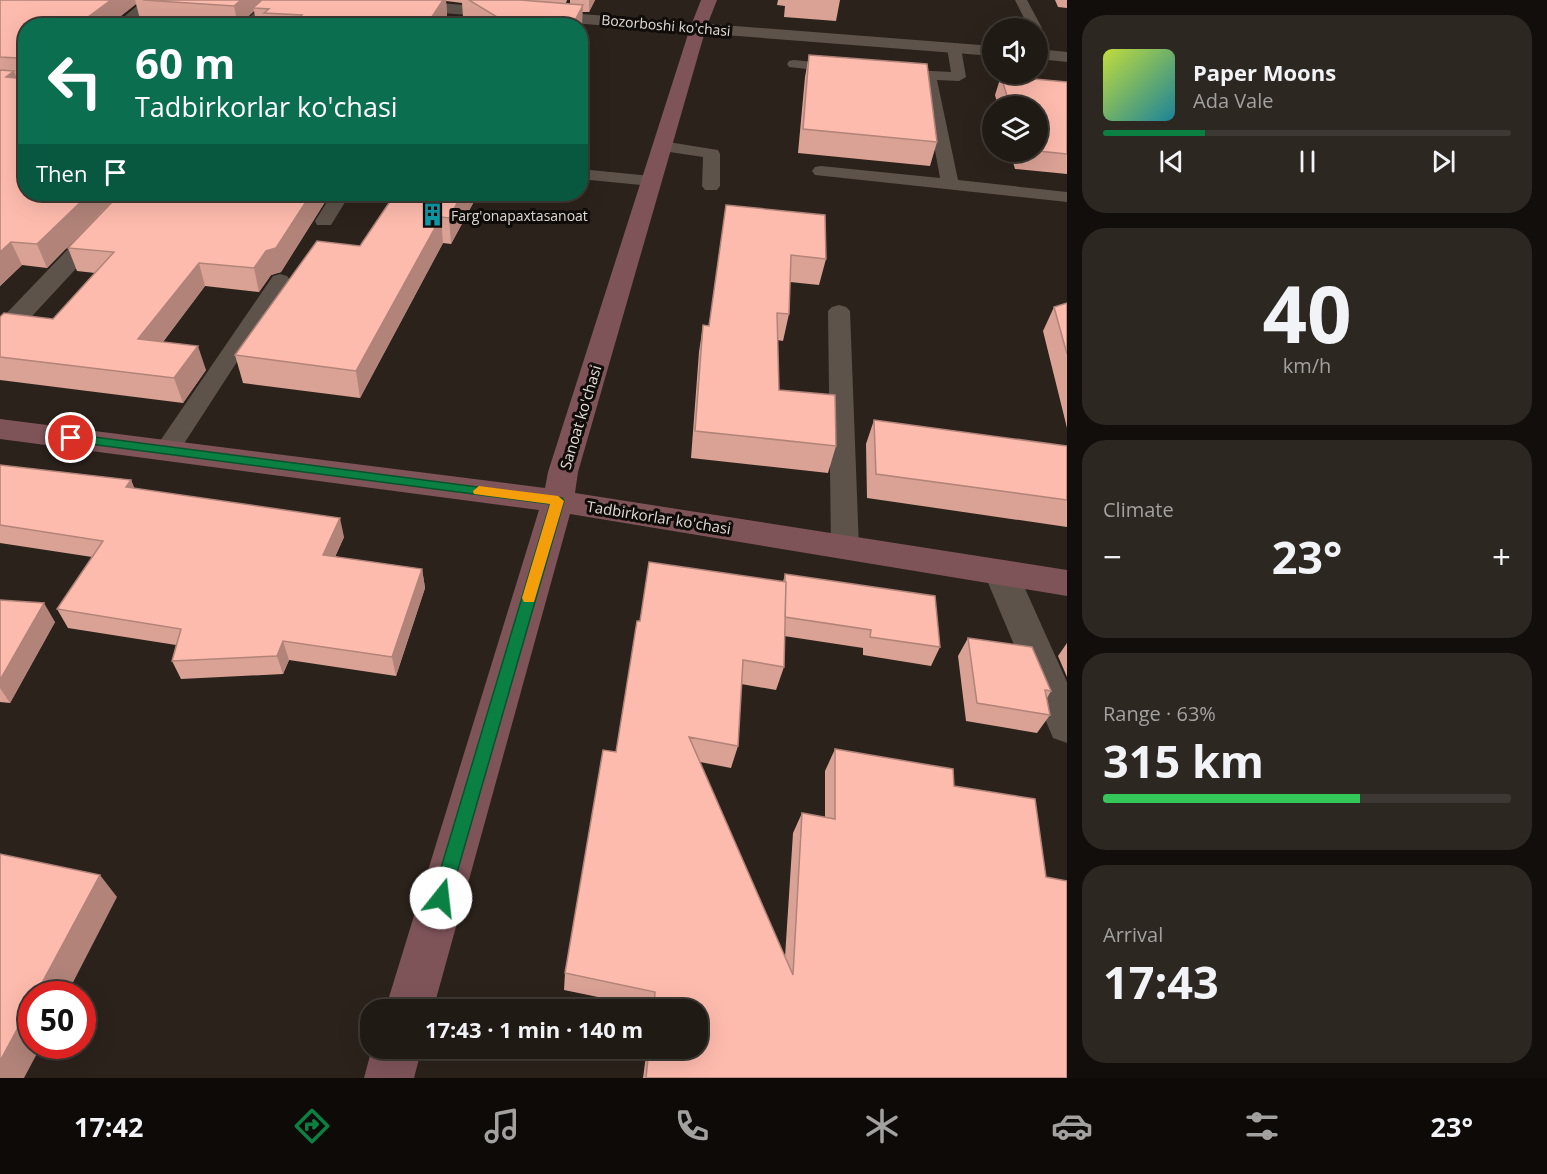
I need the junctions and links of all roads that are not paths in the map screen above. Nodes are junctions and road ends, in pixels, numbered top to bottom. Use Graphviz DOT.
graph roads {
  1 [pos="152,0"];
  2 [pos="276,0"];
  3 [pos="340,0"];
  4 [pos="709,0"];
  5 [pos="1021,0"];
  6 [pos="129,18"];
  7 [pos="255,18"];
  8 [pos="570,18"];
  9 [pos="1030,18"];
  10 [pos="588,19"];
  11 [pos="698,28"];
  12 [pos="954,48"];
  13 [pos="982,50"];
  14 [pos="794,64"];
  15 [pos="862,70"];
  16 [pos="884,72"];
  17 [pos="929,76"];
  18 [pos="662,147"];
  19 [pos="821,171"];
  20 [pos="588,175"];
  21 [pos="651,181"];
  22 [pos="950,183"];
  23 [pos="711,186"];
  24 [pos="1067,197"];
  25 [pos="337,201"];
  26 [pos="112,217"];
  27 [pos="324,221"];
  28 [pos="280,280"];
  29 [pos="839,311"];
  30 [pos="0,335"];
  31 [pos="0,429"];
  32 [pos="166,450"];
  33 [pos="558,501"];
  34 [pos="845,548"];
  35 [pos="1000,573"];
  36 [pos="1067,583"];
  37 [pos="1067,726"];
  38 [pos="412,999"];
  39 [pos="394,1059"];
  40 [pos="389,1078"];
  1 -- 6 [label="lane"];
  2 -- 7 [label="lane"];
  3 -- 8 [label="street, Bozorboshi ko'chasi"];
  4 -- 11 [label="main road, Sanoat ko'chasi"];
  5 -- 9 [label="lane"];
  10 -- 11 [label="street, Bozorboshi ko'chasi"];
  11 -- 12 [label="street, Bozorboshi ko'chasi"];
  11 -- 18 [label="main road, Sanoat ko'chasi"];
  12 -- 13 [label="street, Bozorboshi ko'chasi"];
  12 -- 17 [label="lane"];
  14 -- 15 [label="lane"];
  16 -- 17 [label="lane"];
  17 -- 22 [label="lane"];
  18 -- 21 [label="main road, Sanoat ko'chasi"];
  18 -- 23 [label="lane"];
  19 -- 22 [label="lane"];
  20 -- 21 [label="lane"];
  21 -- 33 [label="main road, Sanoat ko'chasi"];
  22 -- 24 [label="lane"];
  25 -- 27 [label="lane"];
  26 -- 30 [label="street"];
  28 -- 32 [label="lane"];
  29 -- 34 [label="lane"];
  31 -- 32 [label="main road, Tadbirkorlar ko'chasi"];
  32 -- 33 [label="main road, Tadbirkorlar ko'chasi"];
  33 -- 34 [label="main road, Tadbirkorlar ko'chasi"];
  33 -- 38 [label="main road, Sanoat ko'chasi"];
  34 -- 35 [label="main road, Tadbirkorlar ko'chasi"];
  35 -- 36 [label="main road, Tadbirkorlar ko'chasi"];
  35 -- 37 [label="street"];
  39 -- 40 [label="main road"];
}
